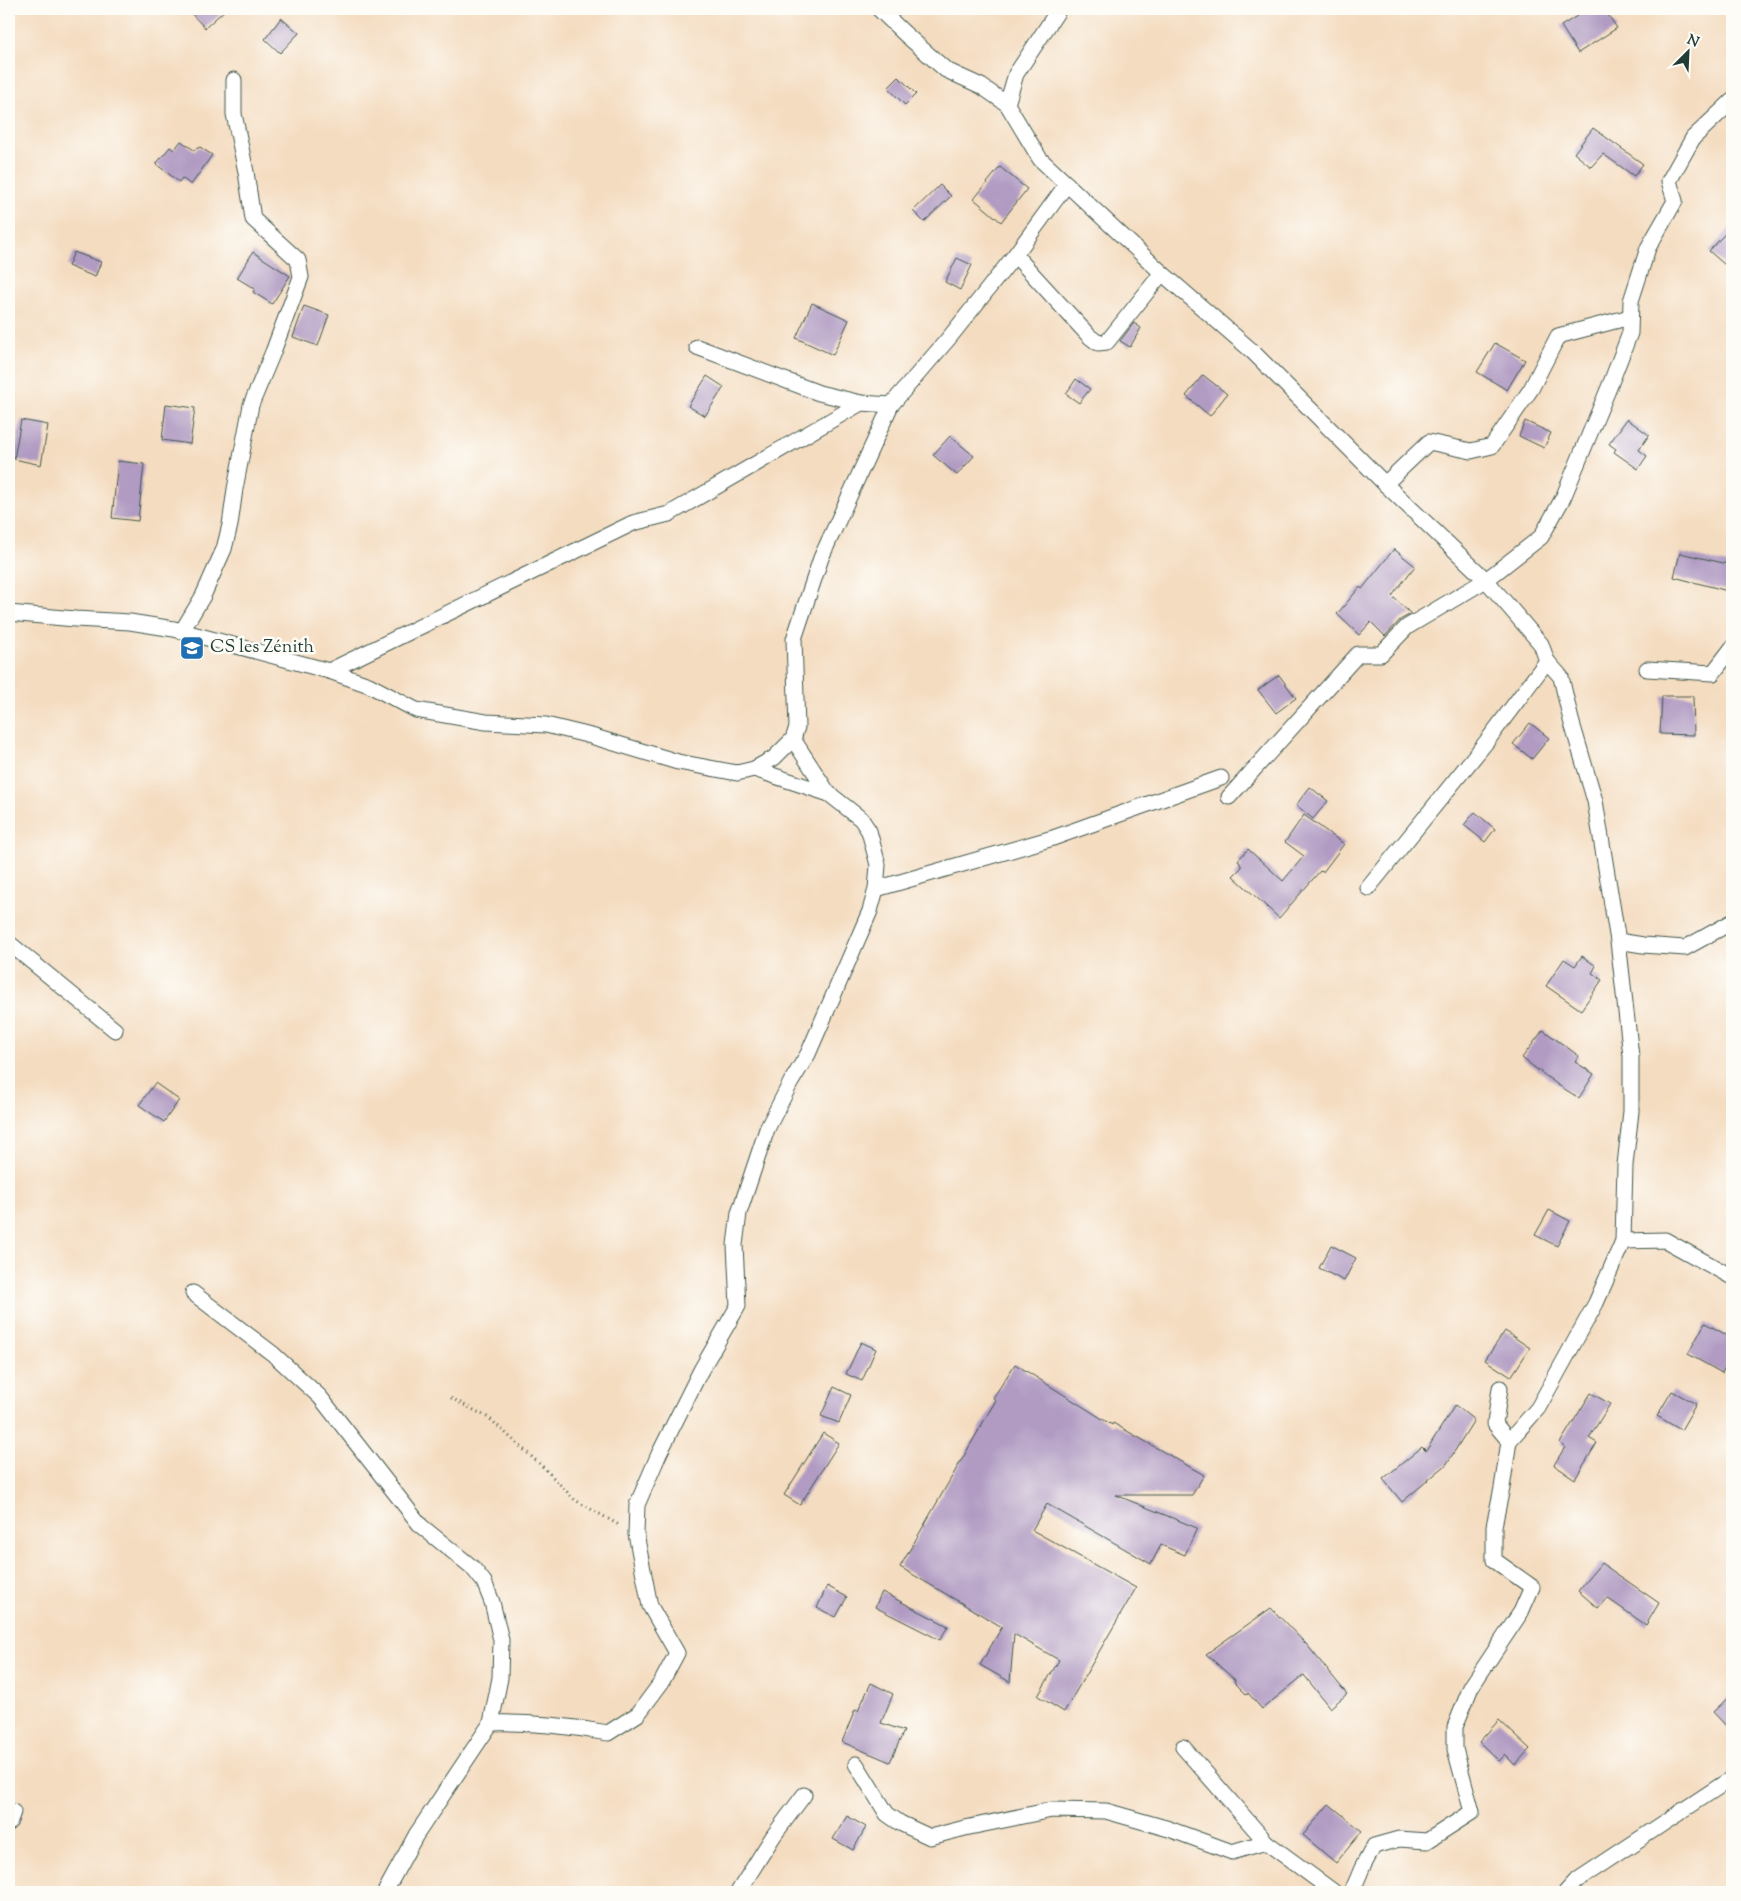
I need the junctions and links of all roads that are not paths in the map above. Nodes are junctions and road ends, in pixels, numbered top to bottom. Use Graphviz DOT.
graph roads {
  1 [pos="879,9"];
  2 [pos="1059,9"];
  3 [pos="234,80"];
  4 [pos="1732,101"];
  5 [pos="1007,104"];
  6 [pos="1067,184"];
  7 [pos="1015,255"];
  8 [pos="1162,273"];
  9 [pos="1630,317"];
  10 [pos="697,347"];
  11 [pos="861,403"];
  12 [pos="891,405"];
  13 [pos="1385,484"];
  14 [pos="1486,580"];
  15 [pos="9,613"];
  16 [pos="182,631"];
  17 [pos="1732,648"];
  18 [pos="1547,660"];
  19 [pos="1647,669"];
  20 [pos="329,671"];
  21 [pos="793,739"];
  22 [pos="754,769"];
  23 [pos="1221,778"];
  24 [pos="829,794"];
  25 [pos="1229,797"];
  26 [pos="1368,888"];
  27 [pos="876,889"];
  28 [pos="1732,922"];
  29 [pos="1618,941"];
  30 [pos="9,943"];
  31 [pos="115,1030"];
  32 [pos="1623,1241"];
  33 [pos="1732,1277"];
  34 [pos="193,1293"];
  35 [pos="1500,1388"];
  36 [pos="1509,1441"];
  37 [pos="491,1723"];
  38 [pos="1183,1746"];
  39 [pos="856,1764"];
  40 [pos="1732,1778"];
  41 [pos="804,1795"];
  42 [pos="1266,1842"];
  43 [pos="385,1892"];
  44 [pos="738,1892"];
  45 [pos="1334,1892"];
  46 [pos="1352,1892"];
  47 [pos="1566,1892"];
  1 -- 5 [label="street"];
  2 -- 5 [label="street"];
  3 -- 16 [label="street"];
  4 -- 9 [label="street"];
  5 -- 6 [label="street"];
  6 -- 7 [label="street"];
  6 -- 8 [label="street"];
  7 -- 8 [label="street"];
  7 -- 12 [label="street"];
  8 -- 13 [label="street"];
  9 -- 13 [label="street"];
  9 -- 14 [label="street"];
  10 -- 11 [label="street"];
  11 -- 12 [label="street"];
  11 -- 20 [label="street"];
  12 -- 21 [label="street"];
  13 -- 14 [label="street"];
  14 -- 18 [label="street"];
  14 -- 25 [label="street"];
  15 -- 16 [label="street"];
  16 -- 20 [label="street"];
  17 -- 19 [label="street"];
  18 -- 26 [label="street"];
  18 -- 29 [label="street"];
  20 -- 22 [label="street"];
  21 -- 22 [label="street"];
  21 -- 24 [label="street"];
  22 -- 24 [label="street"];
  23 -- 27 [label="street"];
  24 -- 27 [label="street"];
  27 -- 37 [label="street"];
  28 -- 29 [label="street"];
  29 -- 32 [label="street"];
  30 -- 31 [label="street"];
  32 -- 33 [label="street"];
  32 -- 36 [label="street"];
  34 -- 37 [label="street"];
  35 -- 36 [label="street"];
  36 -- 46 [label="street"];
  37 -- 43 [label="street"];
  38 -- 42 [label="street"];
  39 -- 42 [label="street"];
  40 -- 47 [label="street"];
  41 -- 44 [label="street"];
  42 -- 45 [label="street"];
}
